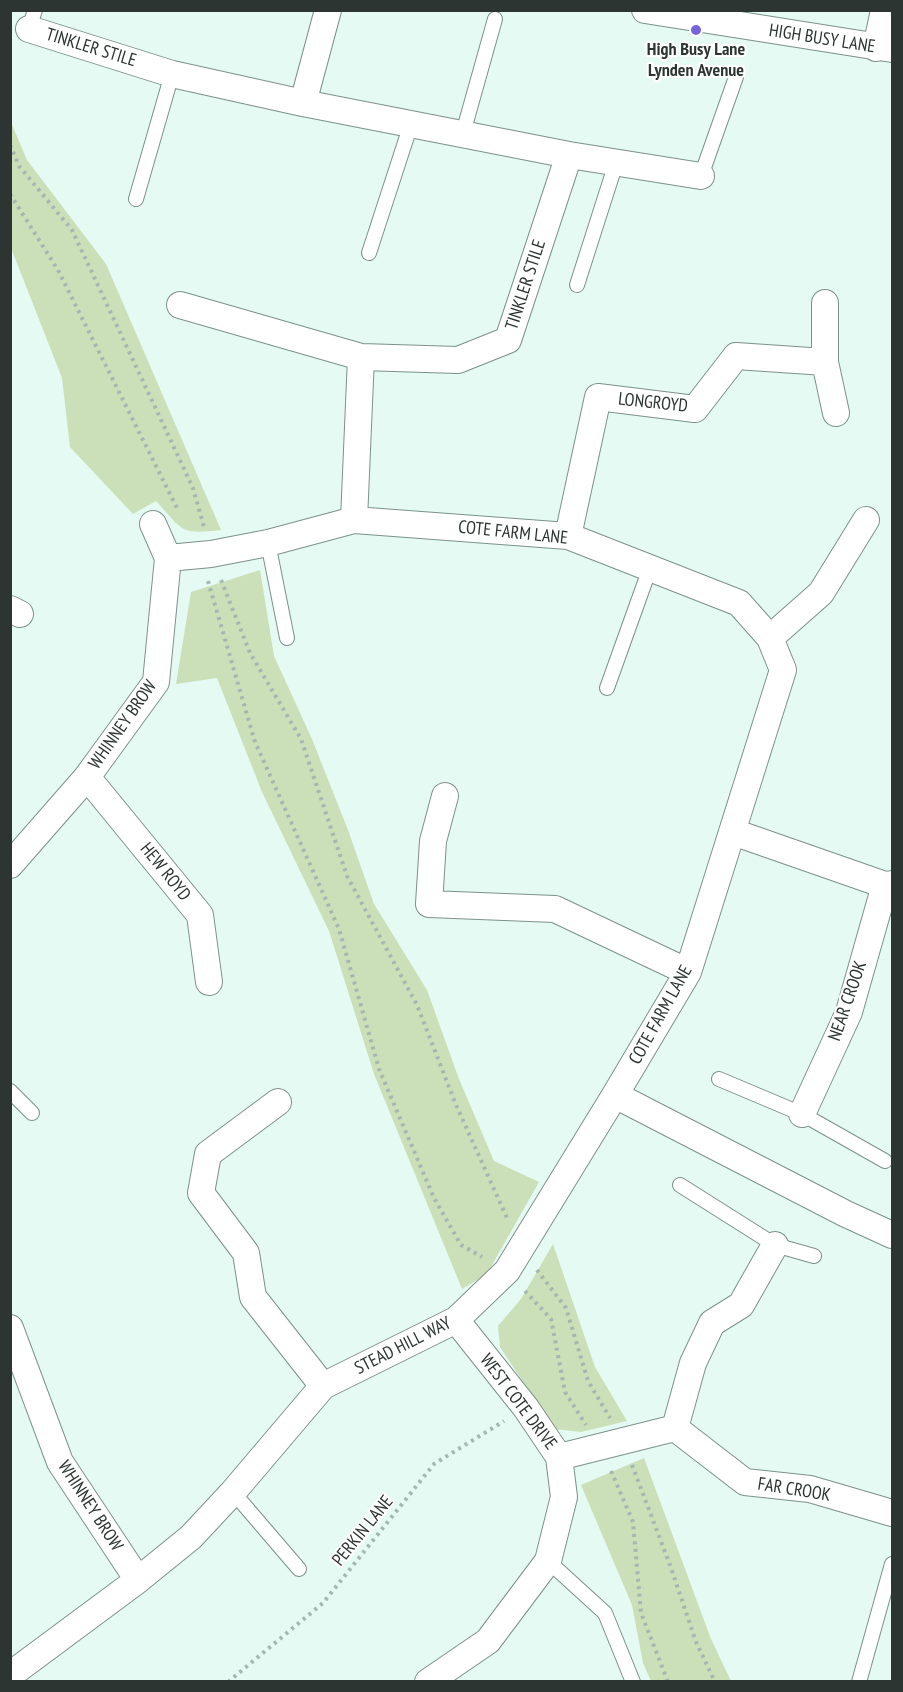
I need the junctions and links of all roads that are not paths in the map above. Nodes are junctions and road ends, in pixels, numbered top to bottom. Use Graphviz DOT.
graph roads {
  1 [pos="328,10"];
  2 [pos="645,10"];
  3 [pos="884,10"];
  4 [pos="495,19"];
  5 [pos="32,20"];
  6 [pos="884,49"];
  7 [pos="172,74"];
  8 [pos="736,77"];
  9 [pos="303,103"];
  10 [pos="411,124"];
  11 [pos="463,133"];
  12 [pos="569,155"];
  13 [pos="616,163"];
  14 [pos="701,176"];
  15 [pos="136,199"];
  16 [pos="369,253"];
  17 [pos="577,285"];
  18 [pos="825,303"];
  19 [pos="180,305"];
  20 [pos="361,357"];
  21 [pos="825,362"];
  22 [pos="836,413"];
  23 [pos="354,520"];
  24 [pos="866,520"];
  25 [pos="153,524"];
  26 [pos="568,536"];
  27 [pos="268,543"];
  28 [pos="168,558"];
  29 [pos="650,568"];
  30 [pos="287,638"];
  31 [pos="770,638"];
  32 [pos="607,688"];
  33 [pos="87,777"];
  34 [pos="445,795"];
  35 [pos="733,832"];
  36 [pos="10,865"];
  37 [pos="889,884"];
  38 [pos="688,972"];
  39 [pos="208,982"];
  40 [pos="719,1079"];
  41 [pos="10,1091"];
  42 [pos="615,1095"];
  43 [pos="278,1102"];
  44 [pos="32,1113"];
  45 [pos="802,1114"];
  46 [pos="885,1161"];
  47 [pos="680,1185"];
  48 [pos="892,1234"];
  49 [pos="775,1245"];
  50 [pos="814,1256"];
  51 [pos="456,1320"];
  52 [pos="10,1328"];
  53 [pos="18,1372"];
  54 [pos="322,1386"];
  55 [pos="675,1428"];
  56 [pos="559,1457"];
  57 [pos="233,1492"];
  58 [pos="892,1513"];
  59 [pos="548,1561"];
  60 [pos="892,1564"];
  61 [pos="299,1569"];
  62 [pos="138,1580"];
  63 [pos="10,1675"];
  64 [pos="428,1682"];
  65 [pos="633,1682"];
  66 [pos="859,1682"];
  1 -- 9 [label="street"];
  2 -- 6 [label="street, HIGH BUSY LANE"];
  3 -- 6 [label="street"];
  4 -- 11 [label="lane"];
  5 -- 7 [label="street, TINKLER STILE"];
  7 -- 9 [label="street, TINKLER STILE"];
  7 -- 15 [label="lane"];
  8 -- 14 [label="lane, TINKLER STILE"];
  9 -- 10 [label="street, TINKLER STILE"];
  10 -- 11 [label="street, TINKLER STILE"];
  10 -- 16 [label="lane"];
  11 -- 12 [label="street, TINKLER STILE"];
  12 -- 13 [label="street, TINKLER STILE"];
  12 -- 20 [label="street, TINKLER STILE"];
  13 -- 14 [label="street, TINKLER STILE"];
  13 -- 17 [label="lane"];
  18 -- 21 [label="street"];
  19 -- 20 [label="street, TINKLER STILE"];
  20 -- 23 [label="street"];
  21 -- 22 [label="street"];
  21 -- 26 [label="street, LONGROYD"];
  23 -- 26 [label="street, COTE FARM LANE"];
  23 -- 27 [label="street, COTE FARM LANE"];
  24 -- 31 [label="street"];
  25 -- 28 [label="street, WHINNEY BROW"];
  26 -- 29 [label="street, COTE FARM LANE"];
  27 -- 28 [label="street, COTE FARM LANE"];
  27 -- 30 [label="lane"];
  28 -- 33 [label="street, WHINNEY BROW"];
  29 -- 31 [label="street, COTE FARM LANE"];
  29 -- 32 [label="lane"];
  31 -- 35 [label="street, COTE FARM LANE"];
  33 -- 36 [label="street, WHINNEY BROW"];
  33 -- 39 [label="street, HEW ROYD"];
  34 -- 38 [label="street"];
  35 -- 37 [label="street, NEAR CROOK"];
  35 -- 38 [label="street, COTE FARM LANE"];
  37 -- 45 [label="street, NEAR CROOK"];
  38 -- 42 [label="street, COTE FARM LANE"];
  40 -- 45 [label="lane"];
  41 -- 44 [label="lane"];
  42 -- 48 [label="street"];
  42 -- 51 [label="street, STEAD HILL WAY"];
  43 -- 54 [label="street"];
  45 -- 46 [label="lane"];
  47 -- 49 [label="lane"];
  49 -- 50 [label="lane"];
  49 -- 55 [label="street"];
  51 -- 54 [label="street, STEAD HILL WAY"];
  51 -- 56 [label="street, WEST COTE DRIVE"];
  52 -- 53 [label="street, WHINNEY BROW"];
  53 -- 62 [label="street, WHINNEY BROW"];
  54 -- 57 [label="street, STEAD HILL WAY"];
  55 -- 56 [label="street"];
  55 -- 58 [label="street, FAR CROOK"];
  56 -- 59 [label="street, WEST COTE DRIVE"];
  57 -- 61 [label="lane"];
  57 -- 62 [label="street, STEAD HILL WAY"];
  59 -- 64 [label="street, WEST COTE DRIVE"];
  59 -- 65 [label="lane"];
  60 -- 66 [label="lane"];
  62 -- 63 [label="street, STEAD HILL WAY"];
}
